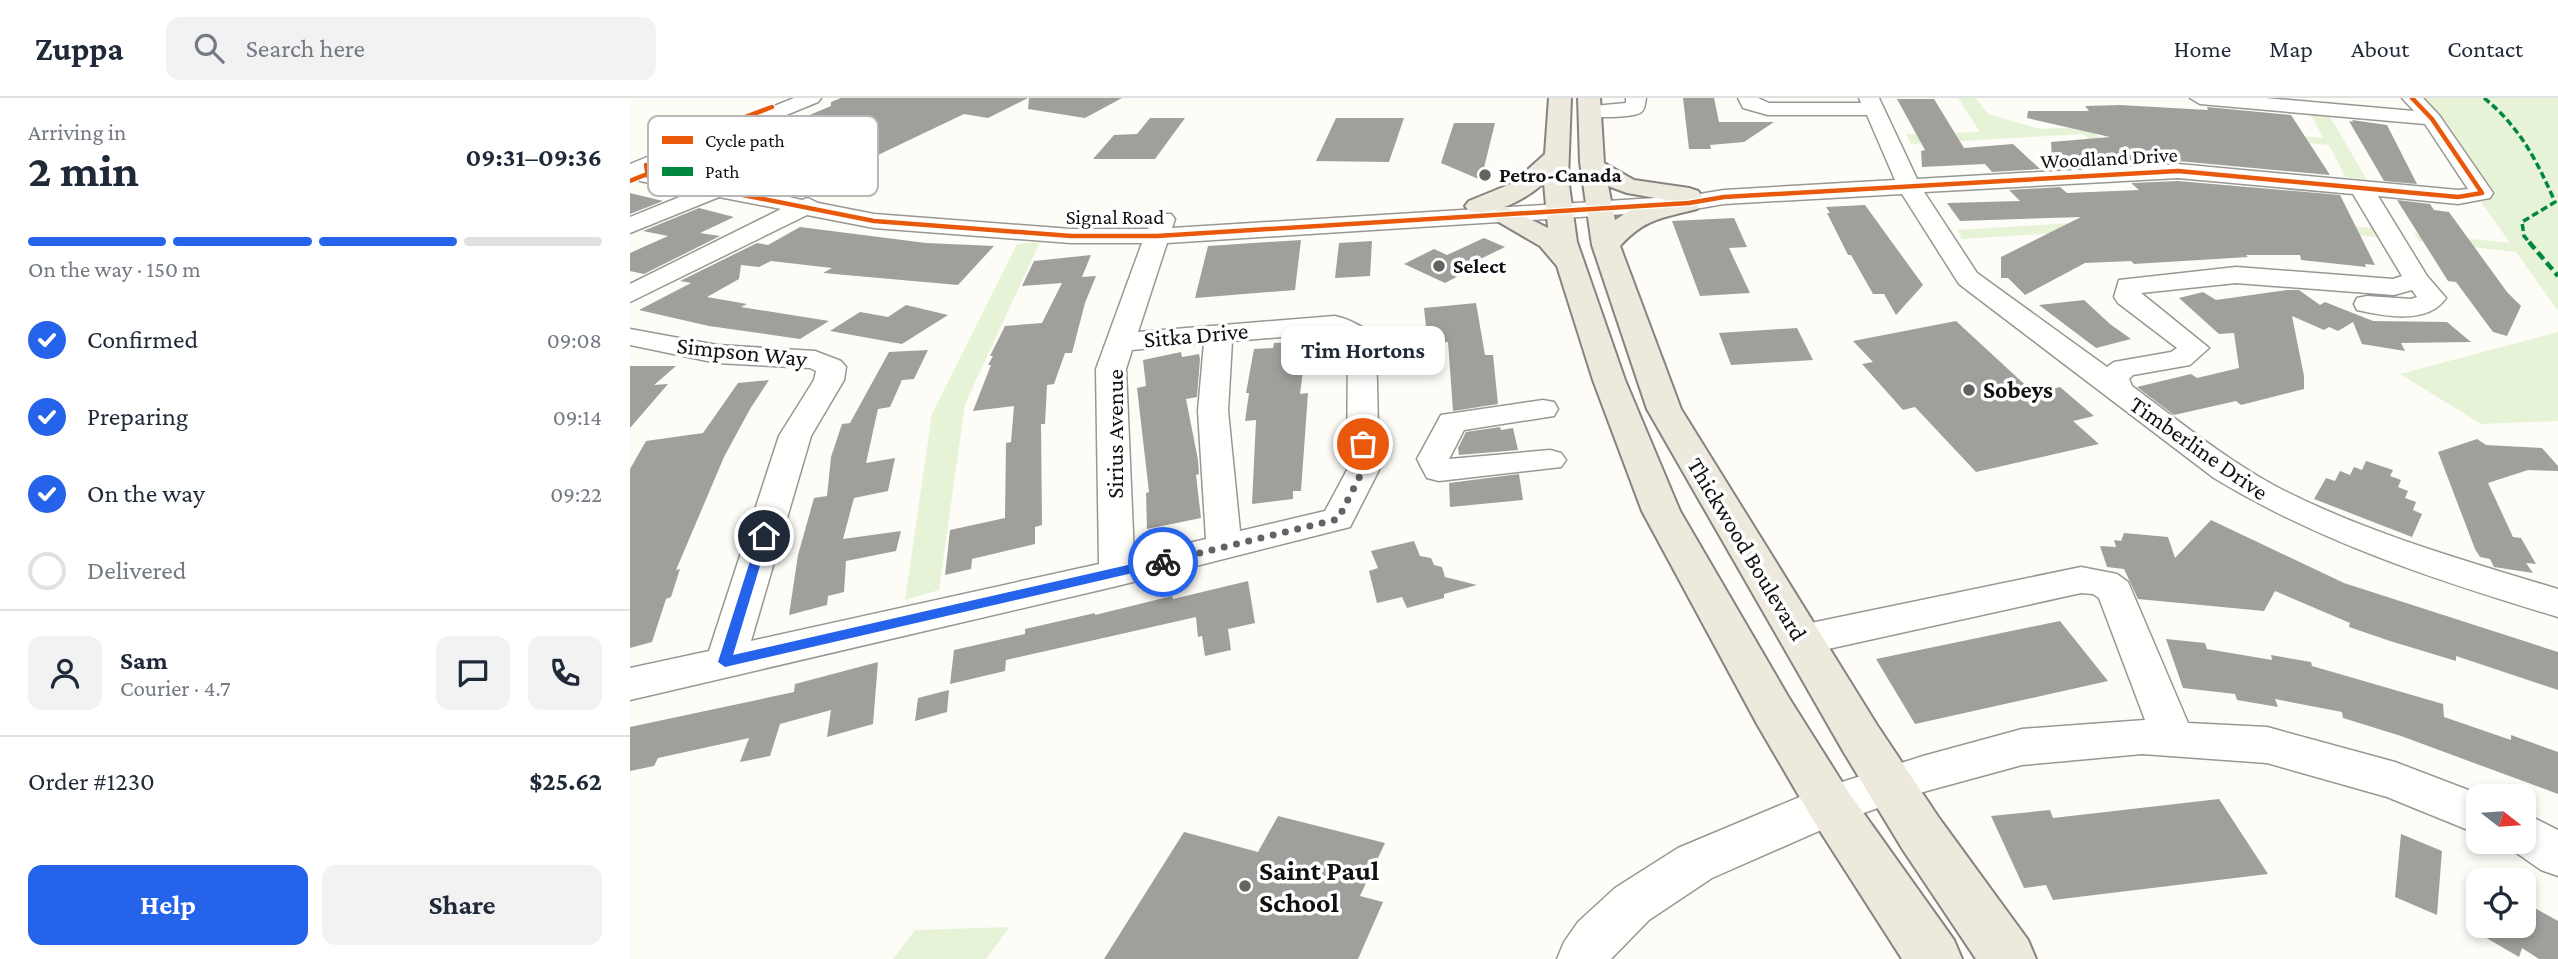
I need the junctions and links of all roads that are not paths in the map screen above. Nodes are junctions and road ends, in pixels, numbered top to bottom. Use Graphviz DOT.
graph roads {
  1 [pos="811,98"];
  2 [pos="1560,98"];
  3 [pos="1636,98"];
  4 [pos="1748,98"];
  5 [pos="2200,98"];
  6 [pos="2211,98"];
  7 [pos="2412,98"];
  8 [pos="1871,103"];
  9 [pos="1589,104"];
  10 [pos="764,116"];
  11 [pos="2432,120"];
  12 [pos="1557,156"];
  13 [pos="1593,167"];
  14 [pos="2360,186"];
  15 [pos="1910,188"];
  16 [pos="703,196"];
  17 [pos="741,196"];
  18 [pos="828,196"];
  19 [pos="836,196"];
  20 [pos="1693,199"];
  21 [pos="1478,206"];
  22 [pos="803,208"];
  23 [pos="1558,208"];
  24 [pos="1506,215"];
  25 [pos="630,226"];
  26 [pos="1160,228"];
  27 [pos="1593,230"];
  28 [pos="630,295"];
  29 [pos="1219,333"];
  30 [pos="630,337"];
  31 [pos="1121,342"];
  32 [pos="2121,394"];
  33 [pos="1543,409"];
  34 [pos="1550,460"];
  35 [pos="1224,547"];
  36 [pos="1117,573"];
  37 [pos="2558,603"];
  38 [pos="1801,640"];
  39 [pos="725,662"];
  40 [pos="630,684"];
  41 [pos="2173,739"];
  42 [pos="1891,784"];
  43 [pos="1830,805"];
  44 [pos="2466,809"];
  45 [pos="2536,841"];
  46 [pos="2558,855"];
  47 [pos="1582,959"];
  48 [pos="1934,959"];
  49 [pos="2008,959"];
  1 -- 10 [label="street"];
  2 -- 12 [label="main road, Thickwood Boulevard"];
  3 -- 9 [label="street"];
  4 -- 8 [label="street"];
  5 -- 6 [label="street"];
  6 -- 11 [label="street"];
  7 -- 11 [label="street, Woodland Drive"];
  8 -- 15 [label="street, Timberline Drive"];
  9 -- 13 [label="main road, Thickwood Boulevard"];
  11 -- 14 [label="street, Woodland Drive"];
  12 -- 21 [label="main road"];
  12 -- 23 [label="main road, Thickwood Boulevard"];
  13 -- 20 [label="main road"];
  13 -- 27 [label="main road, Thickwood Boulevard"];
  14 -- 15 [label="street, Woodland Drive"];
  14 -- 32 [label="street"];
  15 -- 20 [label="street, Woodland Drive"];
  15 -- 32 [label="street, Timberline Drive"];
  16 -- 25 [label="street"];
  17 -- 22 [label="street, Signal Road"];
  18 -- 22 [label="street"];
  19 -- 26 [label="street, Signal Road"];
  20 -- 27 [label="street, Woodland Drive"];
  20 -- 27 [label="main road"];
  21 -- 23 [label="street, Signal Road"];
  21 -- 26 [label="street, Signal Road"];
  22 -- 26 [label="street, Signal Road"];
  22 -- 28 [label="street"];
  23 -- 24 [label="street, Signal Road"];
  23 -- 27 [label="street, Signal Road"];
  23 -- 27 [label="main road, Thickwood Boulevard"];
  24 -- 26 [label="street, Signal Road"];
  24 -- 27 [label="main road"];
  26 -- 31 [label="street, Sirius Avenue"];
  27 -- 38 [label="main road, Thickwood Boulevard"];
  27 -- 43 [label="main road, Thickwood Boulevard"];
  29 -- 31 [label="street, Sitka Drive"];
  29 -- 35 [label="street"];
  29 -- 35 [label="street, Sitka Drive"];
  30 -- 39 [label="street, Simpson Way"];
  31 -- 36 [label="street, Sirius Avenue"];
  32 -- 37 [label="street, Timberline Drive"];
  33 -- 34 [label="street"];
  35 -- 36 [label="street, Sitka Drive"];
  36 -- 39 [label="street, Sitka Drive"];
  38 -- 41 [label="street"];
  38 -- 42 [label="main road, Thickwood Boulevard"];
  39 -- 40 [label="street, Sitka Drive"];
  41 -- 42 [label="street"];
  41 -- 44 [label="street"];
  42 -- 43 [label="street"];
  42 -- 49 [label="main road, Thickwood Boulevard"];
  43 -- 47 [label="street"];
  43 -- 48 [label="main road, Thickwood Boulevard"];
  45 -- 46 [label="street"];
}
